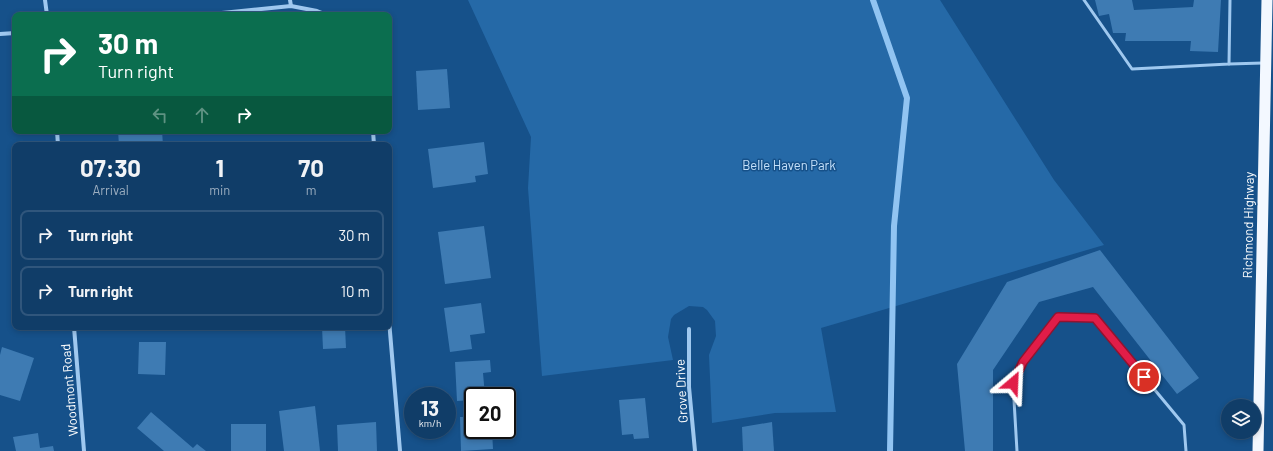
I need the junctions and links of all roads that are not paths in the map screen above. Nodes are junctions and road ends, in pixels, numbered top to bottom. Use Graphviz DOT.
graph roads {
  1 [pos="45,0"];
  2 [pos="290,0"];
  3 [pos="1084,0"];
  4 [pos="1230,0"];
  5 [pos="1267,0"];
  6 [pos="291,6"];
  7 [pos="47,12"];
  8 [pos="232,12"];
  9 [pos="319,12"];
  10 [pos="12,33"];
  11 [pos="0,34"];
  12 [pos="1266,63"];
  13 [pos="1229,64"];
  14 [pos="689,329"];
  15 [pos="74,330"];
  16 [pos="390,330"];
  17 [pos="84,451"];
  18 [pos="400,451"];
  19 [pos="695,451"];
  20 [pos="1017,451"];
  21 [pos="1186,451"];
  22 [pos="1258,451"];
  1 -- 7 [label="street"];
  2 -- 6 [label="street"];
  3 -- 13 [label="lane"];
  4 -- 13 [label="lane"];
  5 -- 12 [label="highway, Richmond Highway"];
  6 -- 8 [label="street"];
  6 -- 9 [label="street"];
  10 -- 11 [label="street"];
  12 -- 13 [label="lane"];
  12 -- 22 [label="highway, Richmond Highway"];
  14 -- 19 [label="street, Grove Drive"];
  15 -- 17 [label="street, Woodmont Road"];
  16 -- 18 [label="street"];
  20 -- 21 [label="lane"];
}
